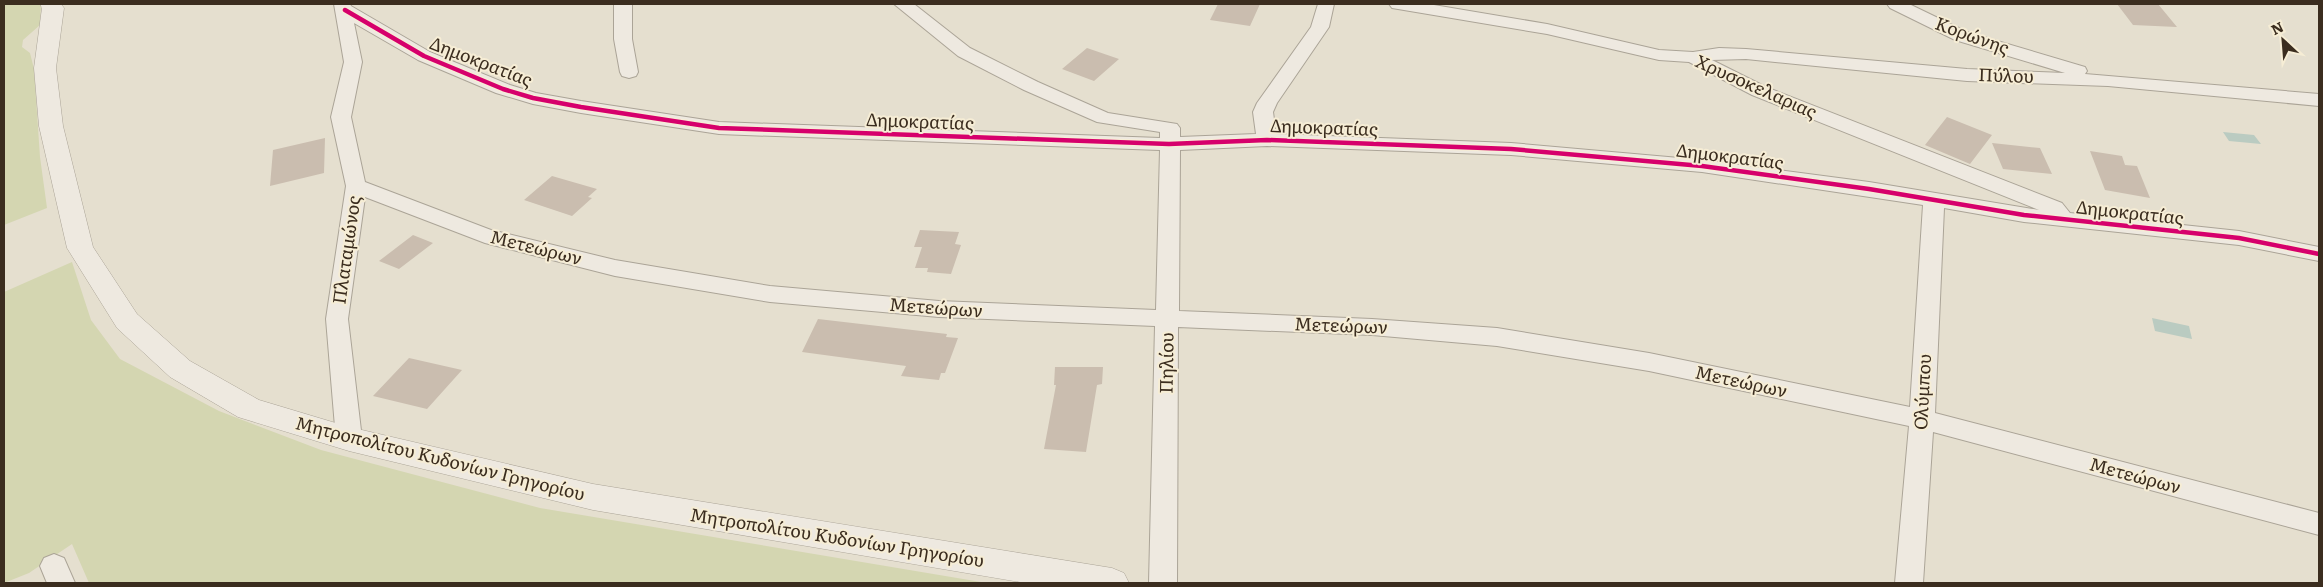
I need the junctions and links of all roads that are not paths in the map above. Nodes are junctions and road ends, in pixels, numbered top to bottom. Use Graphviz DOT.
graph roads {
  1 [pos="623,4"];
  2 [pos="903,4"];
  3 [pos="1326,4"];
  4 [pos="1398,4"];
  5 [pos="1896,4"];
  6 [pos="55,5"];
  7 [pos="343,7"];
  8 [pos="1692,57"];
  9 [pos="629,72"];
  10 [pos="2108,80"];
  11 [pos="2319,100"];
  12 [pos="1267,140"];
  13 [pos="1169,144"];
  14 [pos="356,186"];
  15 [pos="1934,200"];
  16 [pos="2065,220"];
  17 [pos="2319,254"];
  18 [pos="1168,320"];
  19 [pos="1922,420"];
  20 [pos="349,439"];
  21 [pos="2319,524"];
  22 [pos="1112,583"];
  23 [pos="1163,583"];
  24 [pos="1909,583"];
  1 -- 9 [label="street"];
  2 -- 13 [label="street"];
  3 -- 12 [label="street"];
  4 -- 8 [label="street, Χρυσοκελαριας"];
  5 -- 10 [label="street, Κορώνης"];
  6 -- 20 [label="street, Μητροπολίτου Κυδονίων Γρηγορίου"];
  7 -- 13 [label="street, Δημοκρατίας"];
  7 -- 14 [label="street, Πλαταμώνος"];
  8 -- 10 [label="street, Πύλου"];
  8 -- 16 [label="street, Χρυσοκελαριας"];
  10 -- 11 [label="street, Πύλου"];
  12 -- 13 [label="street, Δημοκρατίας"];
  12 -- 15 [label="street, Δημοκρατίας"];
  13 -- 18 [label="street, Πηλίου"];
  14 -- 18 [label="street, Μετεώρων"];
  14 -- 20 [label="street, Πλαταμώνος"];
  15 -- 16 [label="street, Δημοκρατίας"];
  15 -- 19 [label="street, Ολύμπου"];
  16 -- 17 [label="street, Δημοκρατίας"];
  18 -- 19 [label="street, Μετεώρων"];
  18 -- 23 [label="street, Πηλίου"];
  19 -- 21 [label="street, Μετεώρων"];
  19 -- 24 [label="street, Ολύμπου"];
  20 -- 22 [label="street, Μητροπολίτου Κυδονίων Γρηγορίου"];
}
